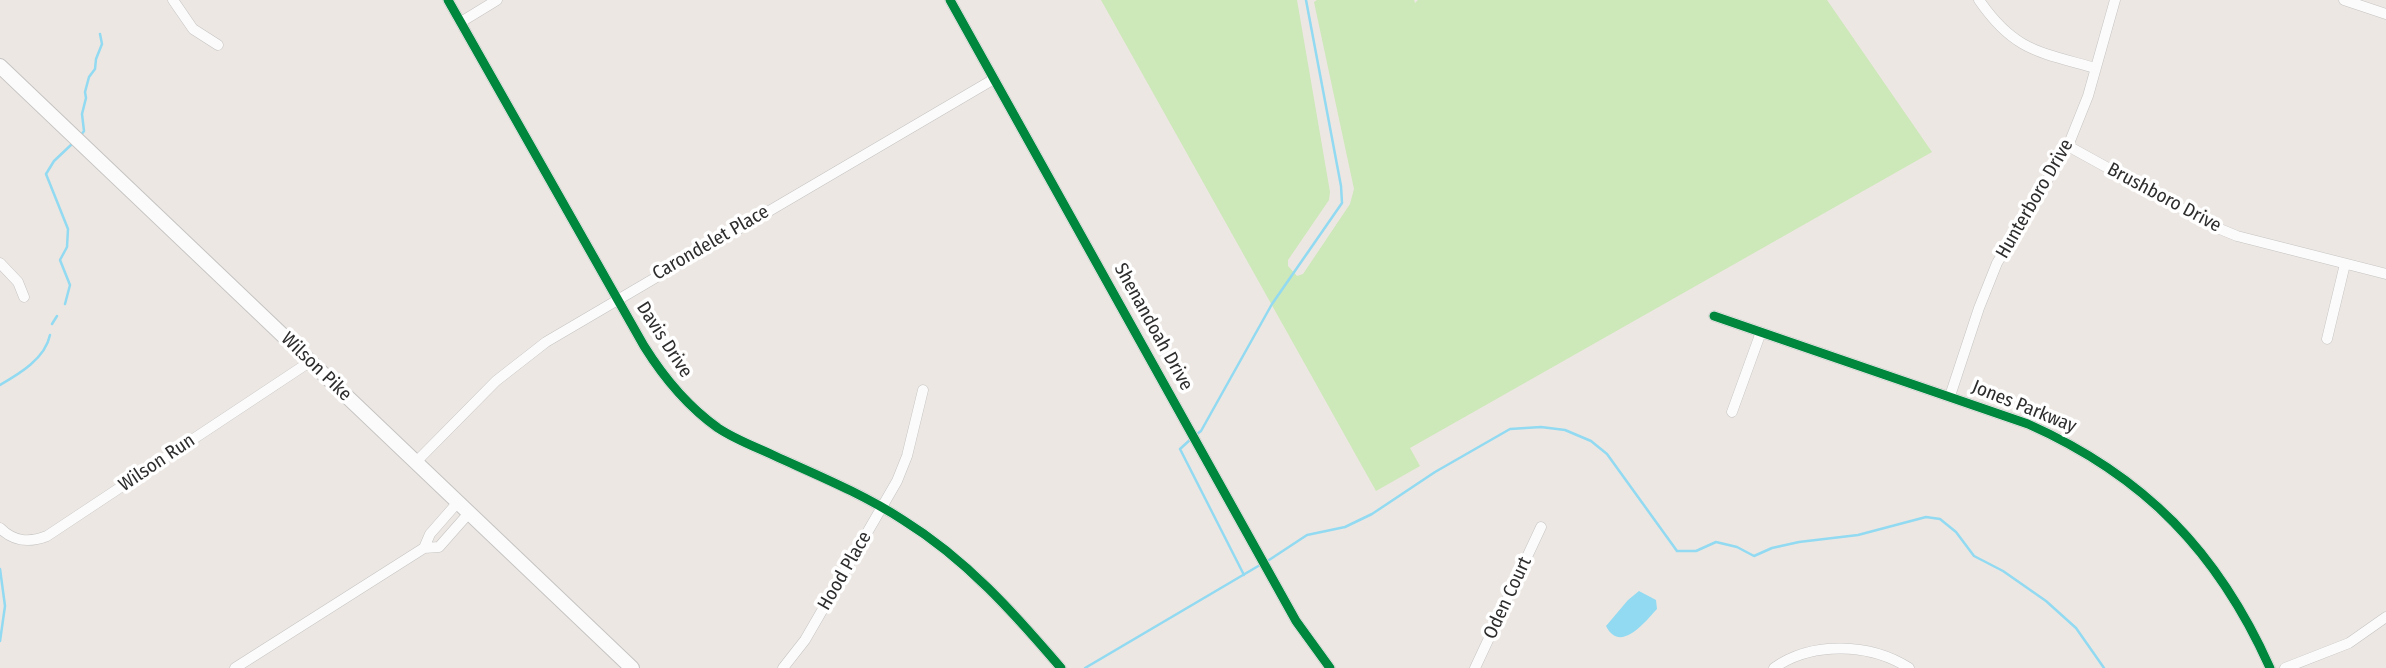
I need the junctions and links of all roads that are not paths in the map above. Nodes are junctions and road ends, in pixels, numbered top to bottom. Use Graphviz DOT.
graph roads {
  1 [pos="173,0"];
  2 [pos="447,0"];
  3 [pos="497,0"];
  4 [pos="950,0"];
  5 [pos="1979,0"];
  6 [pos="2115,0"];
  7 [pos="2344,0"];
  8 [pos="2386,14"];
  9 [pos="461,22"];
  10 [pos="218,45"];
  11 [pos="0,66"];
  12 [pos="2095,68"];
  13 [pos="994,79"];
  14 [pos="2068,146"];
  15 [pos="0,263"];
  16 [pos="2345,264"];
  17 [pos="2386,274"];
  18 [pos="23,297"];
  19 [pos="617,298"];
  20 [pos="1714,316"];
  21 [pos="1761,332"];
  22 [pos="2327,339"];
  23 [pos="311,361"];
  24 [pos="923,390"];
  25 [pos="1950,396"];
  26 [pos="1732,412"];
  27 [pos="416,461"];
  28 [pos="458,502"];
  29 [pos="883,507"];
  30 [pos="469,513"];
  31 [pos="1541,527"];
  32 [pos="0,528"];
  33 [pos="424,548"];
  34 [pos="2386,617"];
  35 [pos="235,668"];
  36 [pos="632,668"];
  37 [pos="783,668"];
  38 [pos="1061,668"];
  39 [pos="1330,668"];
  40 [pos="1475,668"];
  41 [pos="1774,668"];
  42 [pos="1909,668"];
  43 [pos="2270,668"];
  44 [pos="2285,668"];
  1 -- 10 [label="street"];
  2 -- 9 [label="street, Davis Drive"];
  3 -- 9 [label="street"];
  4 -- 13 [label="street, Shenandoah Drive"];
  5 -- 12 [label="street"];
  6 -- 12 [label="street, Hunterboro Drive"];
  7 -- 8 [label="street"];
  9 -- 19 [label="street, Davis Drive"];
  11 -- 23 [label="main road, Wilson Pike"];
  12 -- 14 [label="street, Hunterboro Drive"];
  13 -- 19 [label="street, Carondelet Place"];
  13 -- 39 [label="street, Shenandoah Drive"];
  14 -- 16 [label="street, Brushboro Drive"];
  14 -- 25 [label="street, Hunterboro Drive"];
  15 -- 18 [label="street"];
  16 -- 17 [label="street, Brushboro Drive"];
  16 -- 22 [label="street"];
  19 -- 27 [label="street, Carondelet Place"];
  19 -- 29 [label="street, Davis Drive"];
  20 -- 21 [label="street, Jones Parkway"];
  21 -- 25 [label="street, Jones Parkway"];
  21 -- 26 [label="street"];
  23 -- 27 [label="main road, Wilson Pike"];
  23 -- 32 [label="street, Wilson Run"];
  24 -- 29 [label="street, Hood Place"];
  25 -- 43 [label="street, Jones Parkway"];
  27 -- 28 [label="main road, Wilson Pike"];
  28 -- 30 [label="main road, Wilson Pike"];
  28 -- 33 [label="street"];
  29 -- 37 [label="street, Hood Place"];
  29 -- 38 [label="street, Davis Drive"];
  30 -- 33 [label="street"];
  30 -- 36 [label="main road, Wilson Pike"];
  31 -- 40 [label="street, Oden Court"];
  33 -- 35 [label="street"];
  34 -- 44 [label="street"];
  41 -- 42 [label="street"];
}
